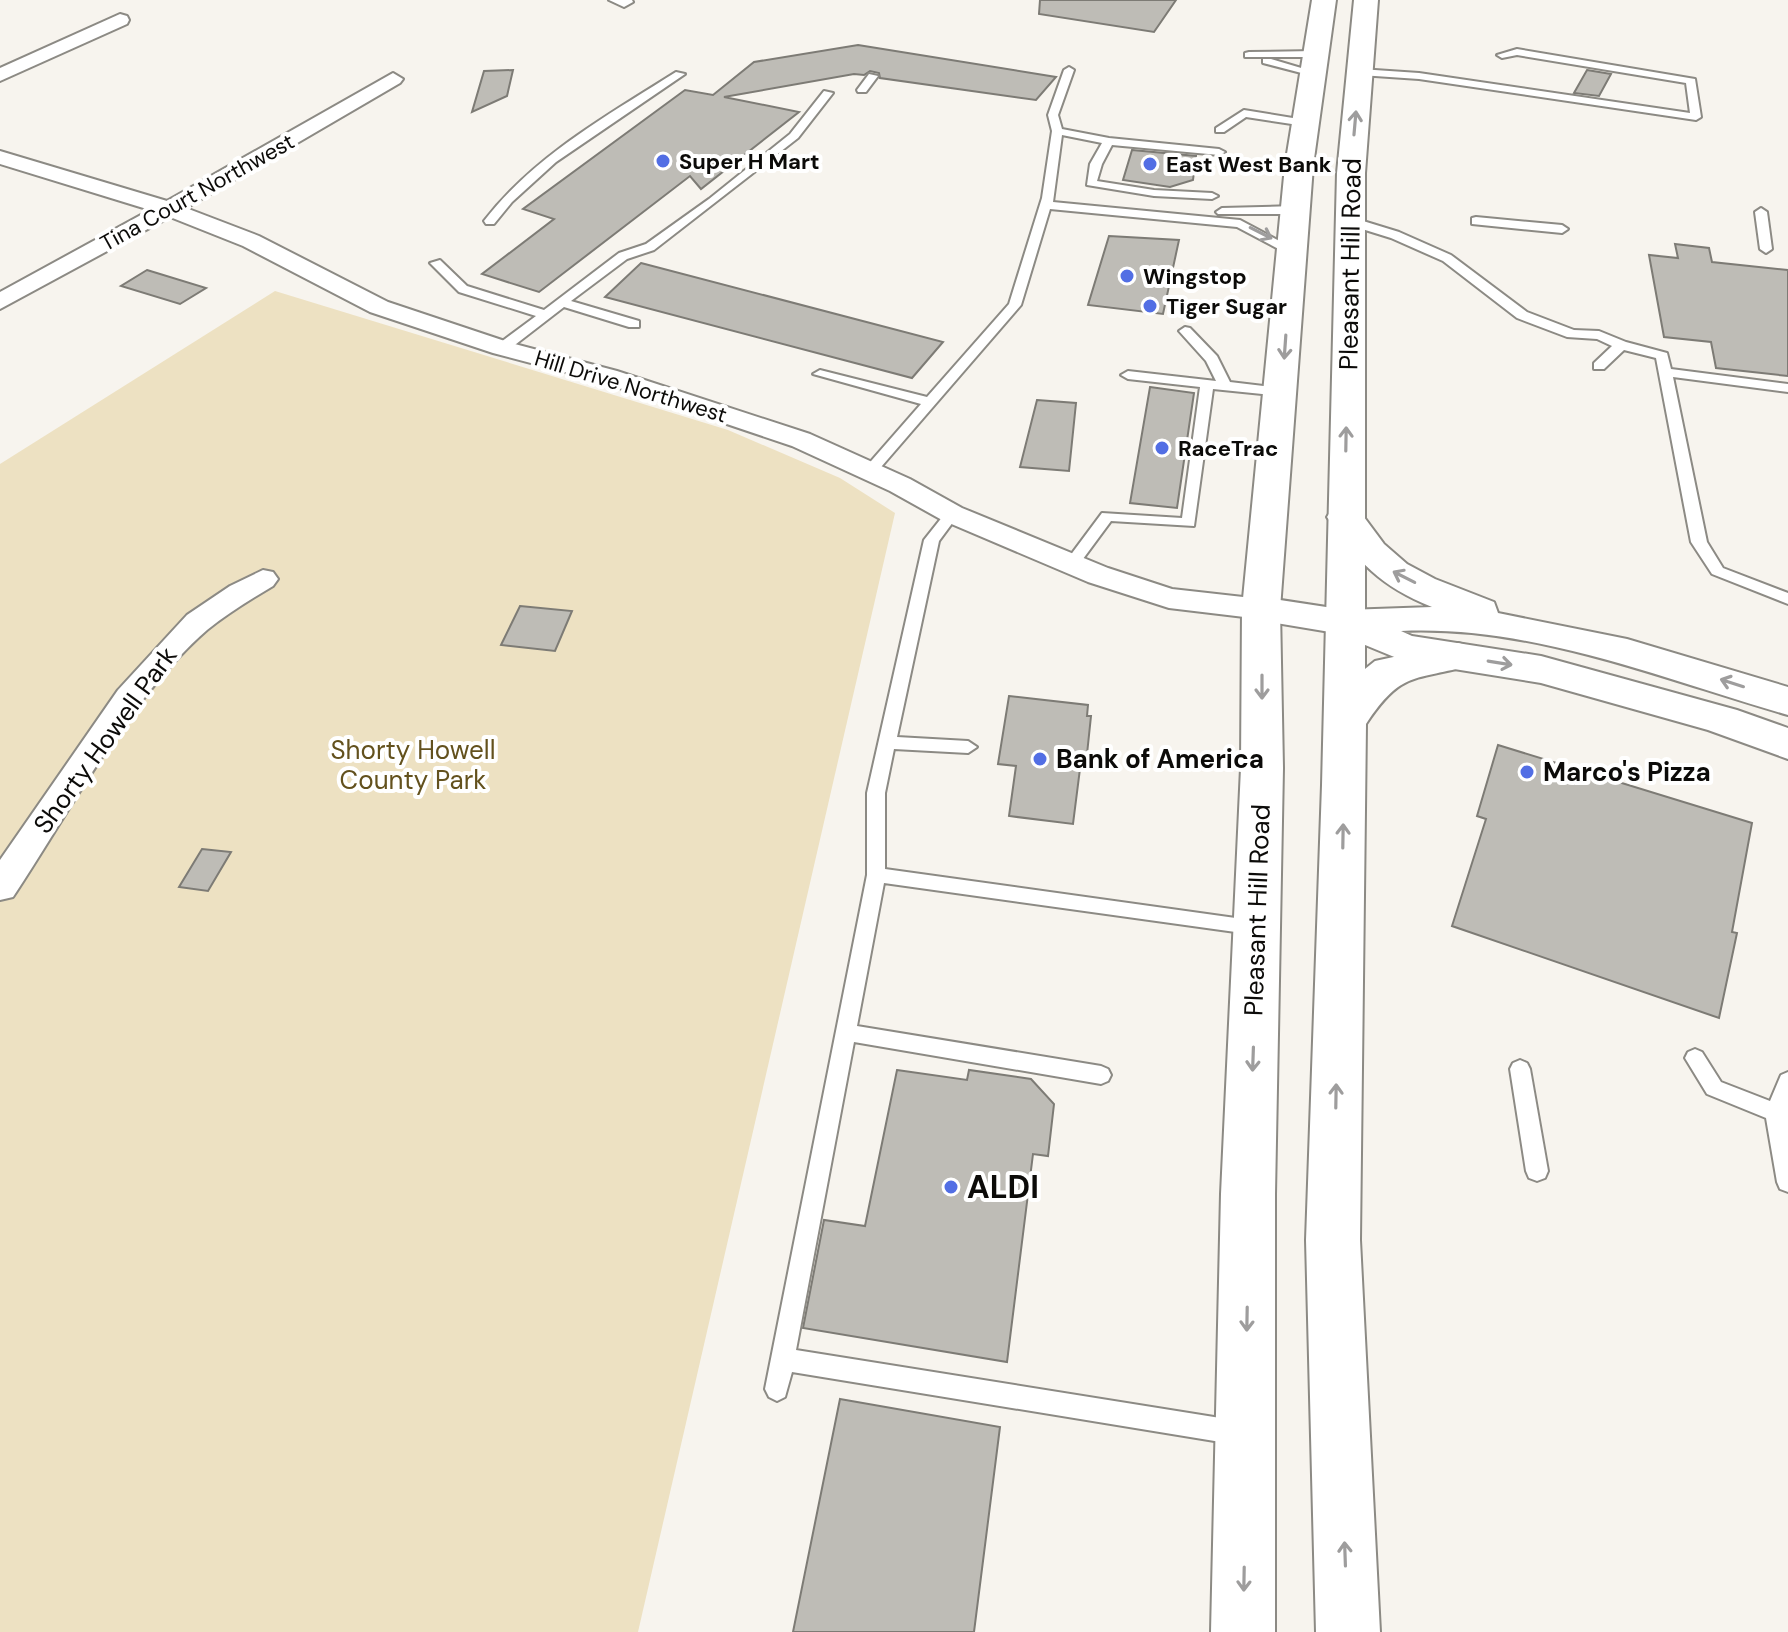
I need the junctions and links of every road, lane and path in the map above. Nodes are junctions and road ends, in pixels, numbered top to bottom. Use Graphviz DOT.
graph roads {
  1 [pos="1324,0"];
  2 [pos="1366,0"];
  3 [pos="120,20"];
  4 [pos="1502,55"];
  5 [pos="1315,64"];
  6 [pos="1069,70"];
  7 [pos="1360,72"];
  8 [pos="680,74"];
  9 [pos="0,75"];
  10 [pos="873,76"];
  11 [pos="393,79"];
  12 [pos="862,90"];
  13 [pos="828,93"];
  14 [pos="1305,123"];
  15 [pos="1220,130"];
  16 [pos="1057,131"];
  17 [pos="1109,141"];
  18 [pos="1219,152"];
  19 [pos="0,157"];
  20 [pos="1154,193"];
  21 [pos="1212,196"];
  22 [pos="1047,202"];
  23 [pos="169,209"];
  24 [pos="1295,210"];
  25 [pos="1151,211"];
  26 [pos="1761,212"];
  27 [pos="490,221"];
  28 [pos="1476,221"];
  29 [pos="1562,229"];
  30 [pos="1350,232"];
  31 [pos="1146,234"];
  32 [pos="1403,239"];
  33 [pos="1766,249"];
  34 [pos="1292,251"];
  35 [pos="436,263"];
  36 [pos="0,302"];
  37 [pos="560,302"];
  38 [pos="543,314"];
  39 [pos="634,324"];
  40 [pos="1185,331"];
  41 [pos="1621,345"];
  42 [pos="502,348"];
  43 [pos="1599,366"];
  44 [pos="1665,372"];
  45 [pos="820,374"];
  46 [pos="1128,375"];
  47 [pos="1207,384"];
  48 [pos="1225,386"];
  49 [pos="1788,388"];
  50 [pos="1281,392"];
  51 [pos="929,402"];
  52 [pos="870,471"];
  53 [pos="952,514"];
  54 [pos="1345,517"];
  55 [pos="1072,564"];
  56 [pos="263,579"];
  57 [pos="1788,599"];
  58 [pos="1261,609"];
  59 [pos="1344,622"];
  60 [pos="1527,628"];
  61 [pos="1458,656"];
  62 [pos="1788,701"];
  63 [pos="1344,724"];
  64 [pos="887,743"];
  65 [pos="1788,744"];
  66 [pos="968,747"];
  67 [pos="876,875"];
  68 [pos="0,887"];
  69 [pos="1257,928"];
  70 [pos="846,1032"];
  71 [pos="1695,1058"];
  72 [pos="1520,1069"];
  73 [pos="1101,1075"];
  74 [pos="1788,1081"];
  75 [pos="1782,1113"];
  76 [pos="1537,1171"];
  77 [pos="1788,1182"];
  78 [pos="782,1359"];
  79 [pos="777,1389"];
  80 [pos="1246,1434"];
  81 [pos="1243,1632"];
  82 [pos="1348,1632"];
  1 -- 5 [label="main road, Pleasant Hill Road"];
  2 -- 7 [label="main road, Pleasant Hill Road"];
  3 -- 9 [label="street"];
  4 -- 7 [label="lane"];
  5 -- 5 [label="lane"];
  5 -- 14 [label="main road, Pleasant Hill Road"];
  6 -- 16 [label="lane"];
  30 -- 7 [label="main road, Pleasant Hill Road, one-way"];
  8 -- 27 [label="lane"];
  10 -- 12 [label="lane"];
  11 -- 23 [label="street, Tina Court Northwest"];
  13 -- 37 [label="lane"];
  14 -- 15 [label="lane"];
  14 -- 24 [label="main road, Pleasant Hill Road"];
  16 -- 17 [label="lane"];
  16 -- 22 [label="lane"];
  17 -- 18 [label="lane"];
  17 -- 20 [label="lane"];
  19 -- 23 [label="street, Hill Drive Northwest"];
  20 -- 21 [label="lane"];
  20 -- 25 [label="lane"];
  22 -- 25 [label="lane"];
  22 -- 51 [label="lane"];
  23 -- 36 [label="street, Tina Court Northwest"];
  23 -- 42 [label="street, Hill Drive Northwest"];
  24 -- 25 [label="lane"];
  24 -- 34 [label="main road, Pleasant Hill Road"];
  25 -- 31 [label="lane"];
  25 -- 34 [label="lane, one-way"];
  26 -- 33 [label="lane"];
  28 -- 29 [label="lane"];
  30 -- 32 [label="lane"];
  30 -- 32 [label="lane"];
  54 -- 30 [label="main road, Pleasant Hill Road, one-way"];
  32 -- 41 [label="lane"];
  34 -- 50 [label="main road, Pleasant Hill Road, one-way"];
  35 -- 38 [label="lane"];
  37 -- 38 [label="lane"];
  37 -- 39 [label="lane"];
  38 -- 42 [label="lane"];
  40 -- 48 [label="lane"];
  41 -- 43 [label="lane"];
  41 -- 44 [label="lane"];
  42 -- 52 [label="street, Hill Drive Northwest"];
  44 -- 49 [label="lane"];
  44 -- 57 [label="lane"];
  45 -- 51 [label="lane"];
  46 -- 47 [label="lane"];
  47 -- 48 [label="lane"];
  47 -- 55 [label="lane"];
  48 -- 50 [label="lane"];
  50 -- 58 [label="main road, Pleasant Hill Road"];
  51 -- 52 [label="lane"];
  52 -- 53 [label="street, Hill Drive Northwest"];
  53 -- 55 [label="street, Hill Drive Northwest"];
  53 -- 64 [label="lane"];
  54 -- 59 [label="main road, Pleasant Hill Road"];
  60 -- 54 [label="main road, one-way"];
  55 -- 58 [label="street, Hill Drive Northwest"];
  56 -- 68 [label="street, Shorty Howell Park"];
  58 -- 59 [label="main road"];
  58 -- 69 [label="main road, Pleasant Hill Road, one-way"];
  59 -- 60 [label="main road"];
  59 -- 61 [label="main road"];
  59 -- 63 [label="main road, Pleasant Hill Road"];
  62 -- 60 [label="main road, one-way"];
  61 -- 63 [label="main road"];
  61 -- 65 [label="main road, one-way"];
  82 -- 63 [label="main road, Pleasant Hill Road, one-way"];
  64 -- 66 [label="lane"];
  64 -- 67 [label="lane"];
  67 -- 69 [label="lane"];
  67 -- 70 [label="lane"];
  69 -- 80 [label="main road, Pleasant Hill Road, one-way"];
  70 -- 73 [label="lane"];
  70 -- 78 [label="lane"];
  71 -- 75 [label="lane"];
  72 -- 76 [label="lane"];
  74 -- 75 [label="lane"];
  75 -- 77 [label="lane"];
  78 -- 79 [label="lane"];
  78 -- 80 [label="lane"];
  80 -- 81 [label="main road, Pleasant Hill Road, one-way"];
}
